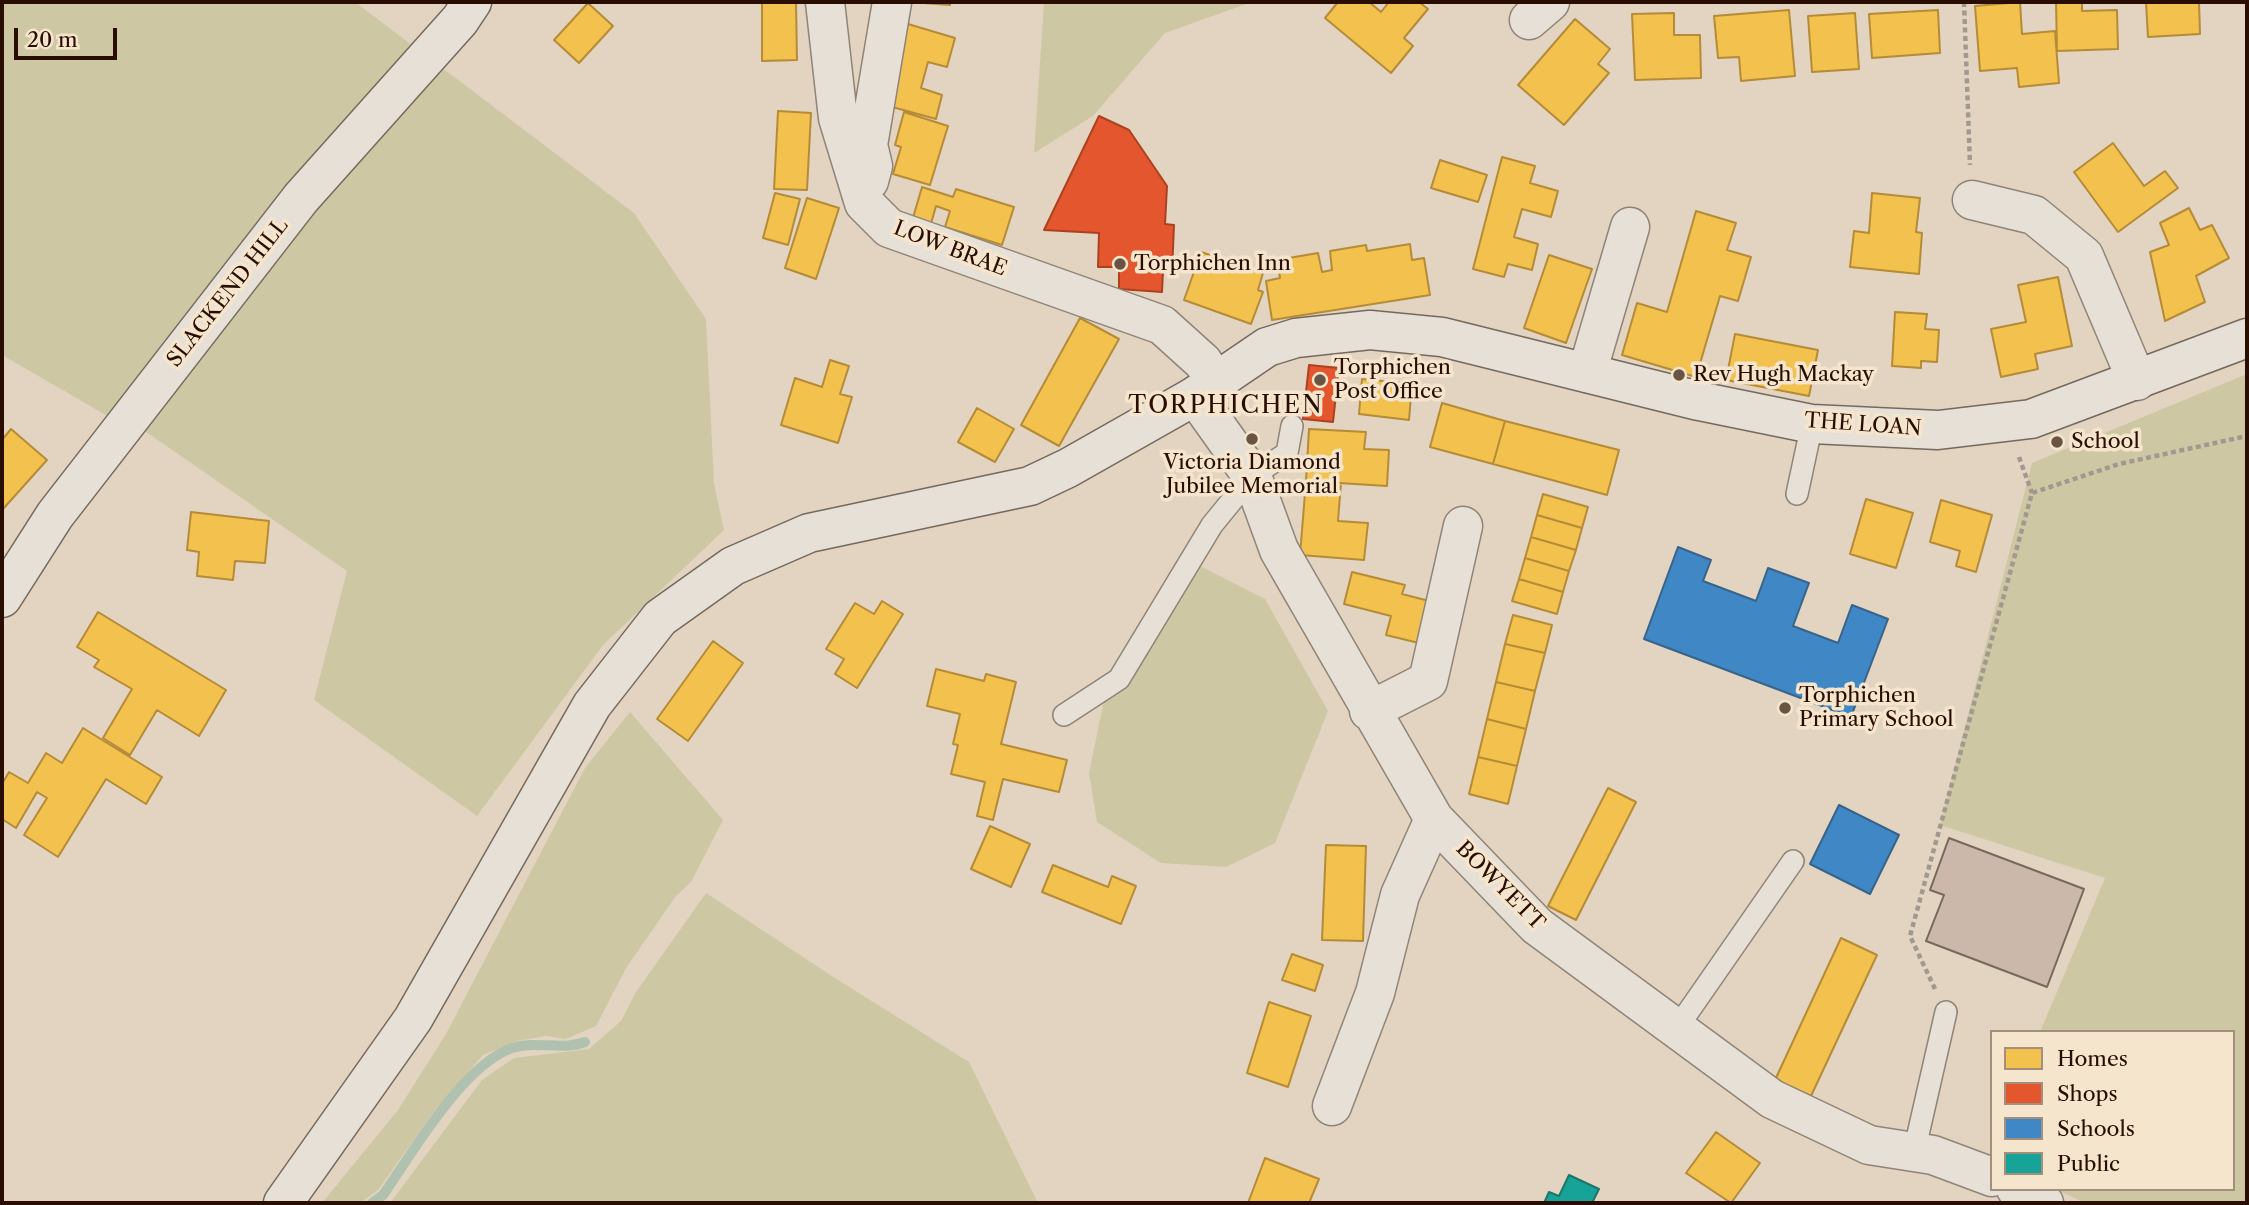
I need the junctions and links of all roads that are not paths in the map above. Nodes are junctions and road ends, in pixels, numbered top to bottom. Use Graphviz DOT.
graph roads {
  1 [pos="472,2"];
  2 [pos="825,2"];
  3 [pos="891,7"];
  4 [pos="1972,200"];
  5 [pos="864,204"];
  6 [pos="1630,227"];
  7 [pos="2247,338"];
  8 [pos="1587,373"];
  9 [pos="2137,381"];
  10 [pos="1205,389"];
  11 [pos="1812,424"];
  12 [pos="1292,426"];
  13 [pos="1252,477"];
  14 [pos="1797,494"];
  15 [pos="1463,526"];
  16 [pos="2,598"];
  17 [pos="1369,711"];
  18 [pos="1064,715"];
  19 [pos="1434,819"];
  20 [pos="1793,860"];
  21 [pos="1947,1012"];
  22 [pos="1677,1028"];
  23 [pos="1332,1106"];
  24 [pos="1914,1152"];
  25 [pos="1990,1176"];
  26 [pos="2020,1191"];
  27 [pos="283,1203"];
  28 [pos="2043,1203"];
  1 -- 16 [label="main road, SLACKEND HILL"];
  2 -- 5 [label="main road"];
  3 -- 5 [label="main road"];
  4 -- 9 [label="main road"];
  5 -- 10 [label="main road, LOW BRAE"];
  6 -- 8 [label="main road"];
  7 -- 9 [label="main road, THE LOAN"];
  8 -- 10 [label="main road, THE LOAN"];
  8 -- 11 [label="main road, THE LOAN"];
  9 -- 11 [label="main road, THE LOAN"];
  10 -- 13 [label="main road, BOWYETT"];
  10 -- 27 [label="main road, THE LOAN"];
  11 -- 14 [label="lane"];
  12 -- 13 [label="lane"];
  13 -- 17 [label="main road, BOWYETT"];
  13 -- 18 [label="lane"];
  15 -- 17 [label="main road"];
  17 -- 19 [label="main road, BOWYETT"];
  19 -- 22 [label="main road, BOWYETT"];
  19 -- 23 [label="main road"];
  20 -- 22 [label="lane"];
  21 -- 24 [label="lane"];
  22 -- 24 [label="main road, BOWYETT"];
  24 -- 25 [label="main road, BOWYETT"];
  26 -- 28 [label="main road"];
}
